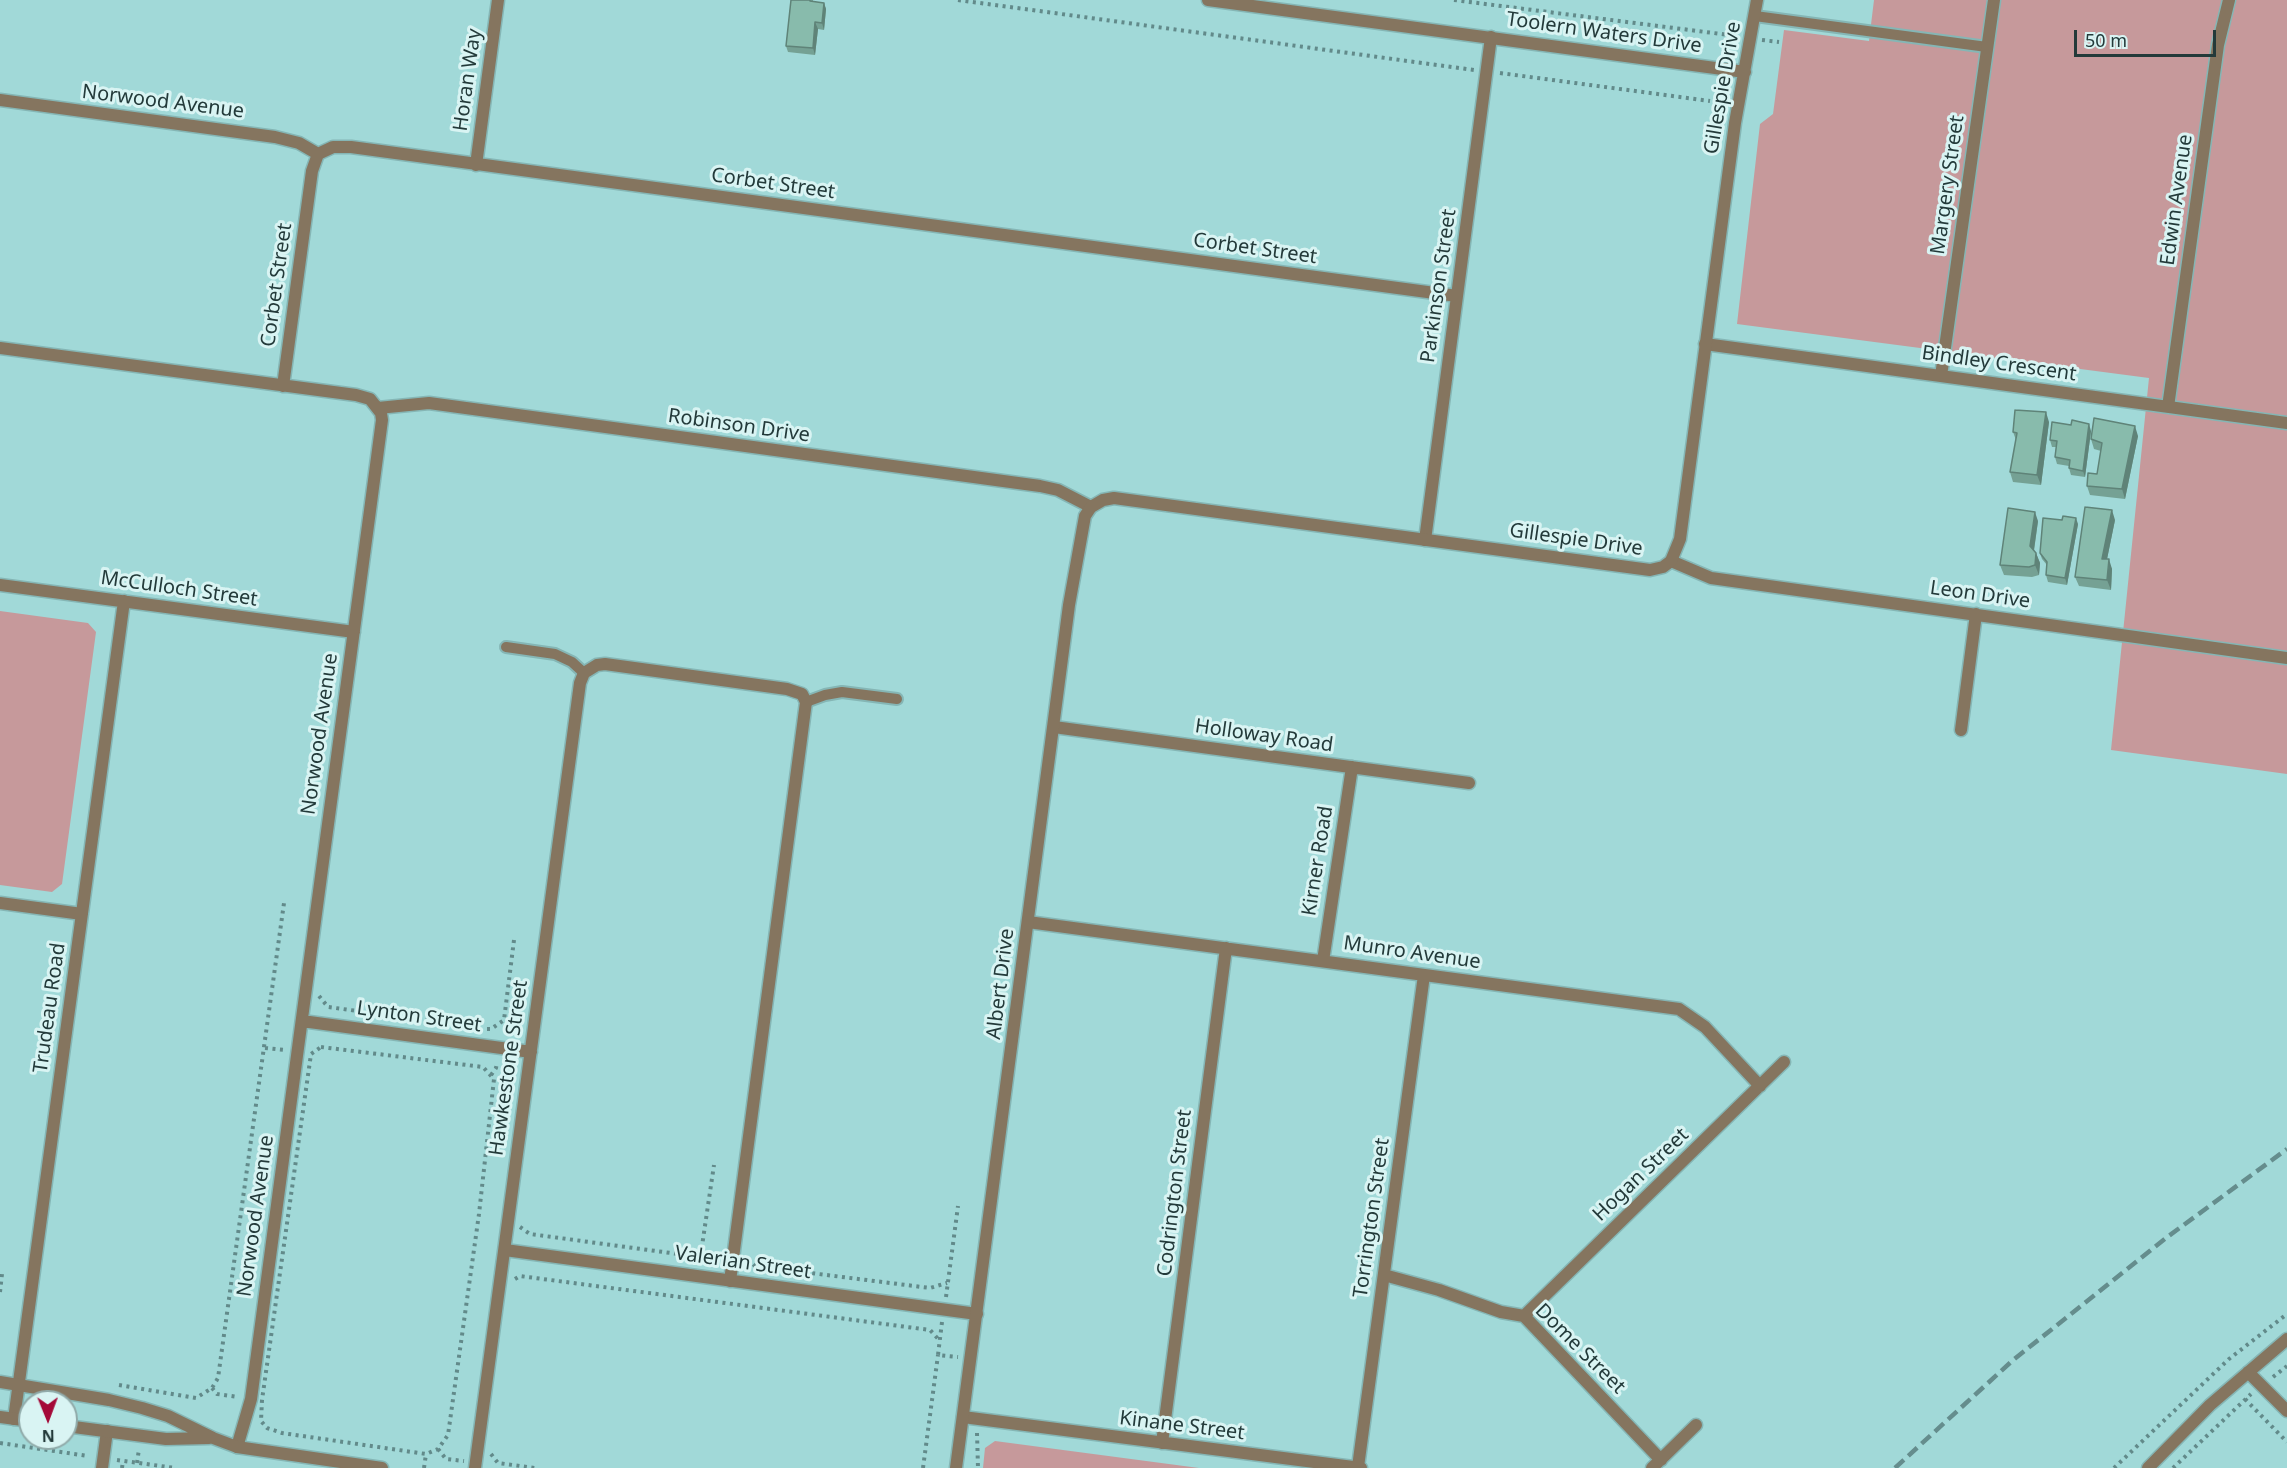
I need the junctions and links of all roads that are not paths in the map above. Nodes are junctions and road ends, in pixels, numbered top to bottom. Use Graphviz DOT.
graph roads {
  1 [pos="498,0"];
  2 [pos="1208,0"];
  3 [pos="1757,0"];
  4 [pos="1994,0"];
  5 [pos="2229,0"];
  6 [pos="1755,16"];
  7 [pos="1491,37"];
  8 [pos="1988,47"];
  9 [pos="1745,72"];
  10 [pos="0,100"];
  11 [pos="318,154"];
  12 [pos="476,165"];
  13 [pos="1457,296"];
  14 [pos="1706,344"];
  15 [pos="0,348"];
  16 [pos="1941,376"];
  17 [pos="284,386"];
  18 [pos="2168,407"];
  19 [pos="378,408"];
  20 [pos="2287,423"];
  21 [pos="1091,507"];
  22 [pos="1425,540"];
  23 [pos="1671,561"];
  24 [pos="0,585"];
  25 [pos="124,601"];
  26 [pos="1976,614"];
  27 [pos="354,632"];
  28 [pos="506,647"];
  29 [pos="2287,658"];
  30 [pos="584,673"];
  31 [pos="897,699"];
  32 [pos="806,702"];
  33 [pos="1054,727"];
  34 [pos="1961,730"];
  35 [pos="1352,767"];
  36 [pos="1469,783"];
  37 [pos="0,903"];
  38 [pos="82,914"];
  39 [pos="1028,922"];
  40 [pos="1227,948"];
  41 [pos="1323,961"];
  42 [pos="1424,975"];
  43 [pos="302,1021"];
  44 [pos="531,1052"];
  45 [pos="1784,1062"];
  46 [pos="1760,1086"];
  47 [pos="505,1250"];
  48 [pos="1384,1275"];
  49 [pos="730,1281"];
  50 [pos="977,1314"];
  51 [pos="1524,1316"];
  52 [pos="2287,1339"];
  53 [pos="2248,1372"];
  54 [pos="0,1382"];
  55 [pos="19,1385"];
  56 [pos="2287,1411"];
  57 [pos="0,1417"];
  58 [pos="963,1417"];
  59 [pos="14,1419"];
  60 [pos="18,1420"];
  61 [pos="1696,1425"];
  62 [pos="78,1427"];
  63 [pos="107,1431"];
  64 [pos="213,1438"];
  65 [pos="1162,1443"];
  66 [pos="237,1447"];
  67 [pos="103,1463"];
  68 [pos="1656,1464"];
  69 [pos="332,1465"];
  70 [pos="382,1468"];
  71 [pos="475,1468"];
  72 [pos="957,1468"];
  73 [pos="1360,1468"];
  74 [pos="2148,1468"];
  1 -- 12 [label="street, Horan Way"];
  2 -- 7 [label="street, Toolern Waters Drive"];
  3 -- 6 [label="street, Gillespie Drive"];
  4 -- 8 [label="street, Margery Street"];
  5 -- 18 [label="street, Edwin Avenue"];
  6 -- 8 [label="lane"];
  6 -- 9 [label="street, Gillespie Drive"];
  7 -- 9 [label="street, Toolern Waters Drive"];
  7 -- 13 [label="street, Parkinson Street"];
  8 -- 16 [label="street, Margery Street"];
  9 -- 14 [label="street, Gillespie Drive"];
  10 -- 11 [label="street, Norwood Avenue"];
  11 -- 12 [label="street, Corbet Street"];
  11 -- 17 [label="street, Corbet Street"];
  12 -- 13 [label="street, Corbet Street"];
  13 -- 22 [label="street, Parkinson Street"];
  14 -- 16 [label="street, Bindley Crescent"];
  14 -- 23 [label="street, Gillespie Drive"];
  15 -- 17 [label="street"];
  16 -- 18 [label="street, Bindley Crescent"];
  17 -- 19 [label="street"];
  18 -- 20 [label="street, Bindley Crescent"];
  19 -- 21 [label="street, Robinson Drive"];
  19 -- 27 [label="street, Norwood Avenue"];
  21 -- 22 [label="street, Gillespie Drive"];
  21 -- 33 [label="street, Albert Drive"];
  22 -- 23 [label="street, Gillespie Drive"];
  23 -- 26 [label="street, Leon Drive"];
  24 -- 25 [label="street, McCulloch Street"];
  25 -- 27 [label="street, McCulloch Street"];
  25 -- 38 [label="street, Trudeau Road"];
  26 -- 29 [label="street, Leon Drive"];
  26 -- 34 [label="street"];
  27 -- 43 [label="street, Norwood Avenue"];
  28 -- 30 [label="lane"];
  30 -- 32 [label="street"];
  30 -- 44 [label="street, Hawkestone Street"];
  31 -- 32 [label="lane"];
  32 -- 49 [label="street"];
  33 -- 35 [label="street, Holloway Road"];
  33 -- 39 [label="street, Albert Drive"];
  35 -- 36 [label="street, Holloway Road"];
  35 -- 41 [label="street, Kirner Road"];
  37 -- 38 [label="street"];
  38 -- 55 [label="street, Trudeau Road"];
  39 -- 40 [label="street, Munro Avenue"];
  39 -- 50 [label="street, Albert Drive"];
  40 -- 41 [label="street, Munro Avenue"];
  40 -- 65 [label="street, Codrington Street"];
  41 -- 42 [label="street, Munro Avenue"];
  42 -- 46 [label="street, Munro Avenue"];
  42 -- 48 [label="street, Torrington Street"];
  43 -- 44 [label="street, Lynton Street"];
  43 -- 66 [label="street, Norwood Avenue"];
  44 -- 47 [label="street, Hawkestone Street"];
  45 -- 46 [label="street, Hogan Street"];
  46 -- 51 [label="street, Hogan Street"];
  47 -- 49 [label="street, Valerian Street"];
  47 -- 71 [label="street, Hawkestone Street"];
  48 -- 51 [label="street, Dome Street"];
  48 -- 73 [label="street, Torrington Street"];
  49 -- 50 [label="street, Valerian Street"];
  50 -- 58 [label="street, Albert Drive"];
  51 -- 68 [label="street, Dome Street"];
  52 -- 53 [label="street"];
  53 -- 56 [label="street"];
  53 -- 74 [label="street"];
  54 -- 55 [label="street"];
  55 -- 59 [label="street, Trudeau Road"];
  55 -- 64 [label="street"];
  57 -- 59 [label="street"];
  58 -- 65 [label="street, Kinane Street"];
  58 -- 72 [label="street, Albert Drive"];
  59 -- 60 [label="street"];
  61 -- 68 [label="street"];
  62 -- 63 [label="street"];
  63 -- 64 [label="street"];
  63 -- 67 [label="street"];
  64 -- 66 [label="street"];
  65 -- 73 [label="street, Kinane Street"];
  66 -- 69 [label="street"];
  69 -- 70 [label="street"];
}
